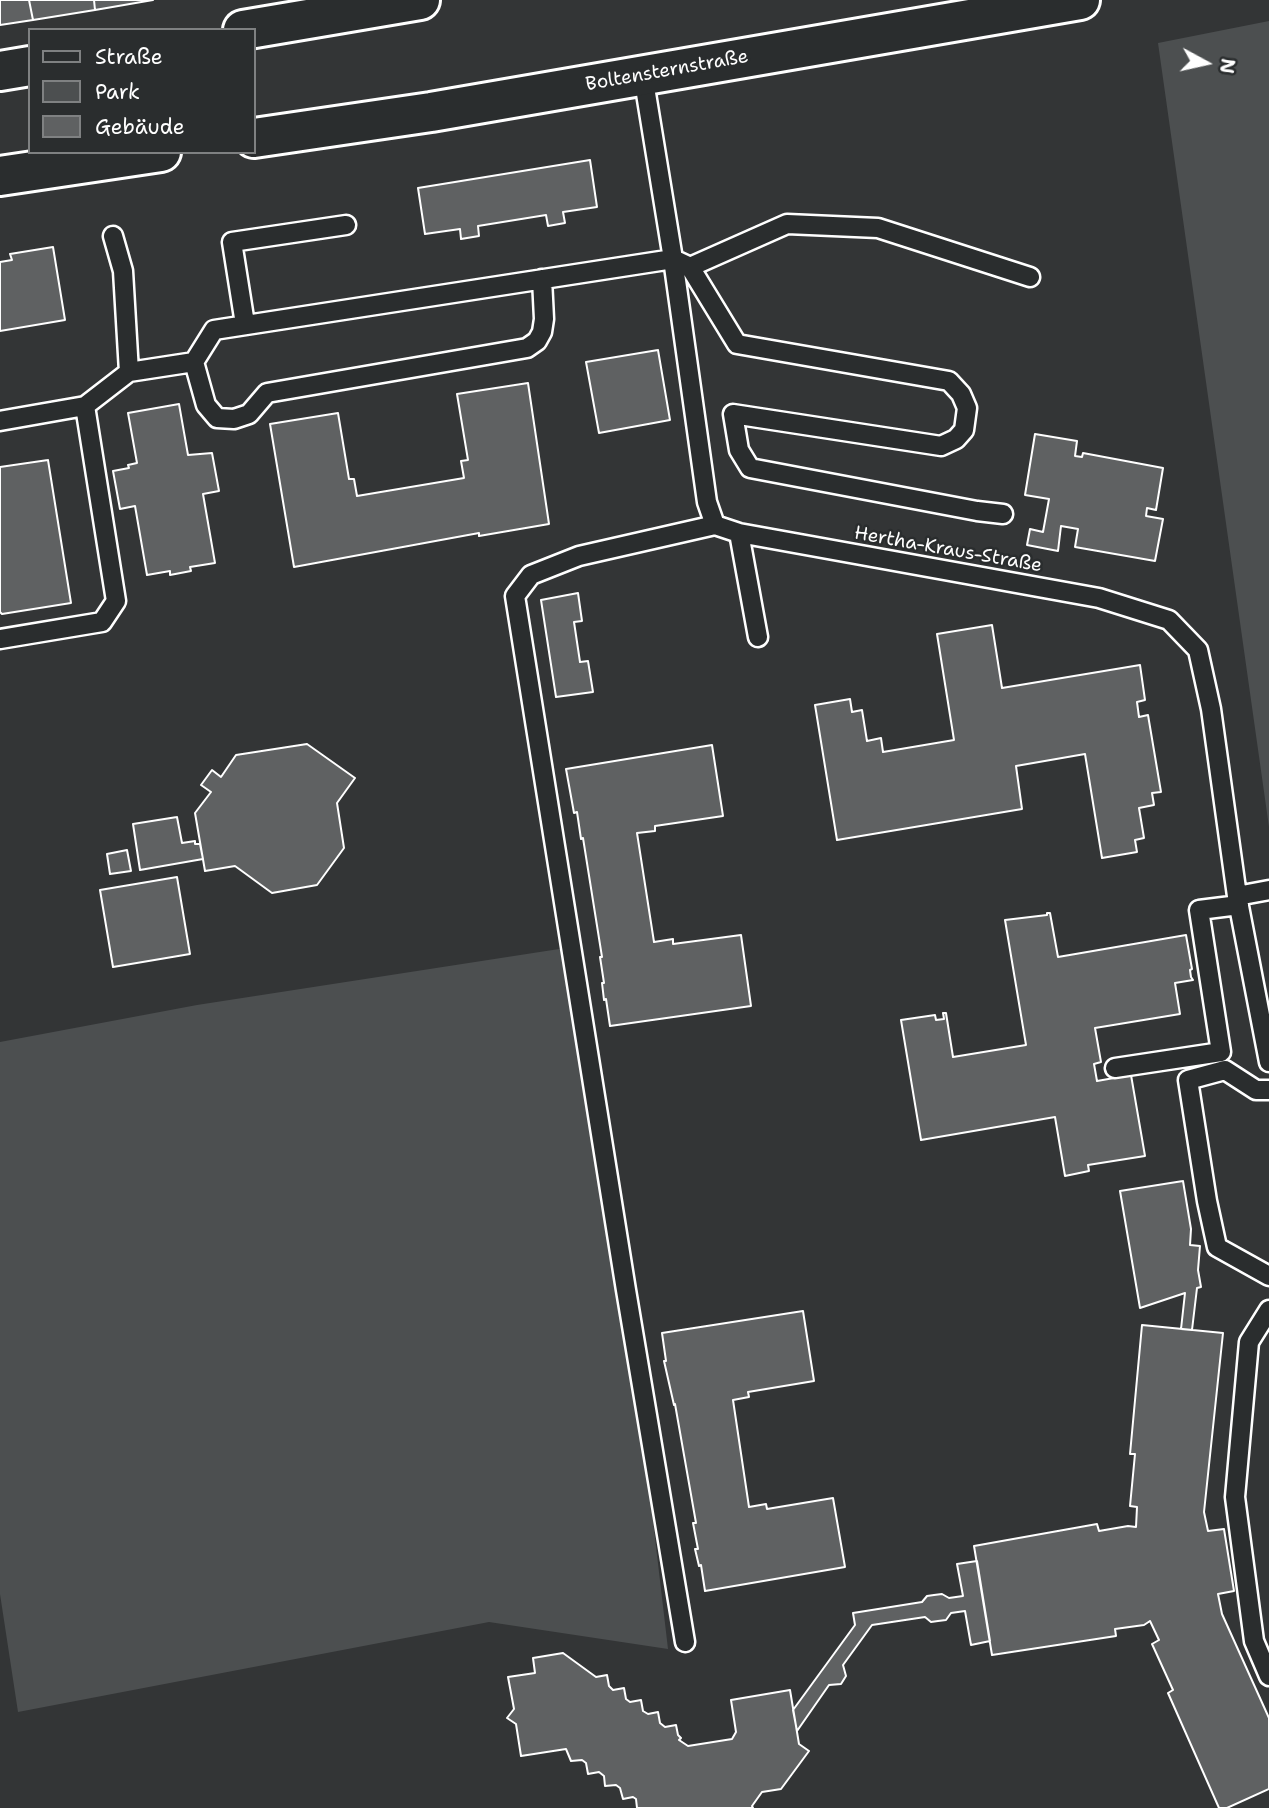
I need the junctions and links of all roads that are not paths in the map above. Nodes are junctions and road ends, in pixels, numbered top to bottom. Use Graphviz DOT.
graph roads {
  1 [pos="420,0"];
  2 [pos="1080,0"];
  3 [pos="255,28"];
  4 [pos="28,66"];
  5 [pos="0,71"];
  6 [pos="643,75"];
  7 [pos="256,138"];
  8 [pos="148,154"];
  9 [pos="0,176"];
  10 [pos="346,225"];
  11 [pos="113,236"];
  12 [pos="681,263"];
  13 [pos="1030,277"];
  14 [pos="542,279"];
  15 [pos="245,324"];
  16 [pos="194,362"];
  17 [pos="129,372"];
  18 [pos="85,406"];
  19 [pos="0,421"];
  20 [pos="1003,514"];
  21 [pos="715,526"];
  22 [pos="739,533"];
  23 [pos="758,637"];
  24 [pos="0,639"];
  25 [pos="1269,890"];
  26 [pos="1238,900"];
  27 [pos="1269,1062"];
  28 [pos="1115,1068"];
  29 [pos="1269,1090"];
  30 [pos="1269,1276"];
  31 [pos="1269,1310"];
  32 [pos="685,1642"];
  33 [pos="1269,1676"];
  1 -- 3 [label="main road"];
  2 -- 6 [label="main road, Boltensternstraße"];
  4 -- 5 [label="main road"];
  6 -- 7 [label="main road, Boltensternstraße"];
  6 -- 12 [label="lane"];
  8 -- 9 [label="main road"];
  10 -- 15 [label="lane"];
  11 -- 17 [label="lane"];
  12 -- 13 [label="lane"];
  12 -- 14 [label="lane"];
  12 -- 20 [label="lane"];
  12 -- 21 [label="lane"];
  14 -- 15 [label="lane"];
  14 -- 16 [label="lane"];
  15 -- 16 [label="lane"];
  16 -- 17 [label="lane"];
  17 -- 18 [label="lane"];
  18 -- 19 [label="lane"];
  18 -- 24 [label="lane"];
  21 -- 22 [label="lane, Hertha-Kraus-Straße"];
  21 -- 32 [label="lane"];
  22 -- 23 [label="lane"];
  22 -- 26 [label="lane, Hertha-Kraus-Straße"];
  25 -- 26 [label="lane"];
  26 -- 27 [label="lane, Hertha-Kraus-Straße"];
  26 -- 28 [label="lane"];
  29 -- 30 [label="lane"];
  31 -- 33 [label="lane"];
}
